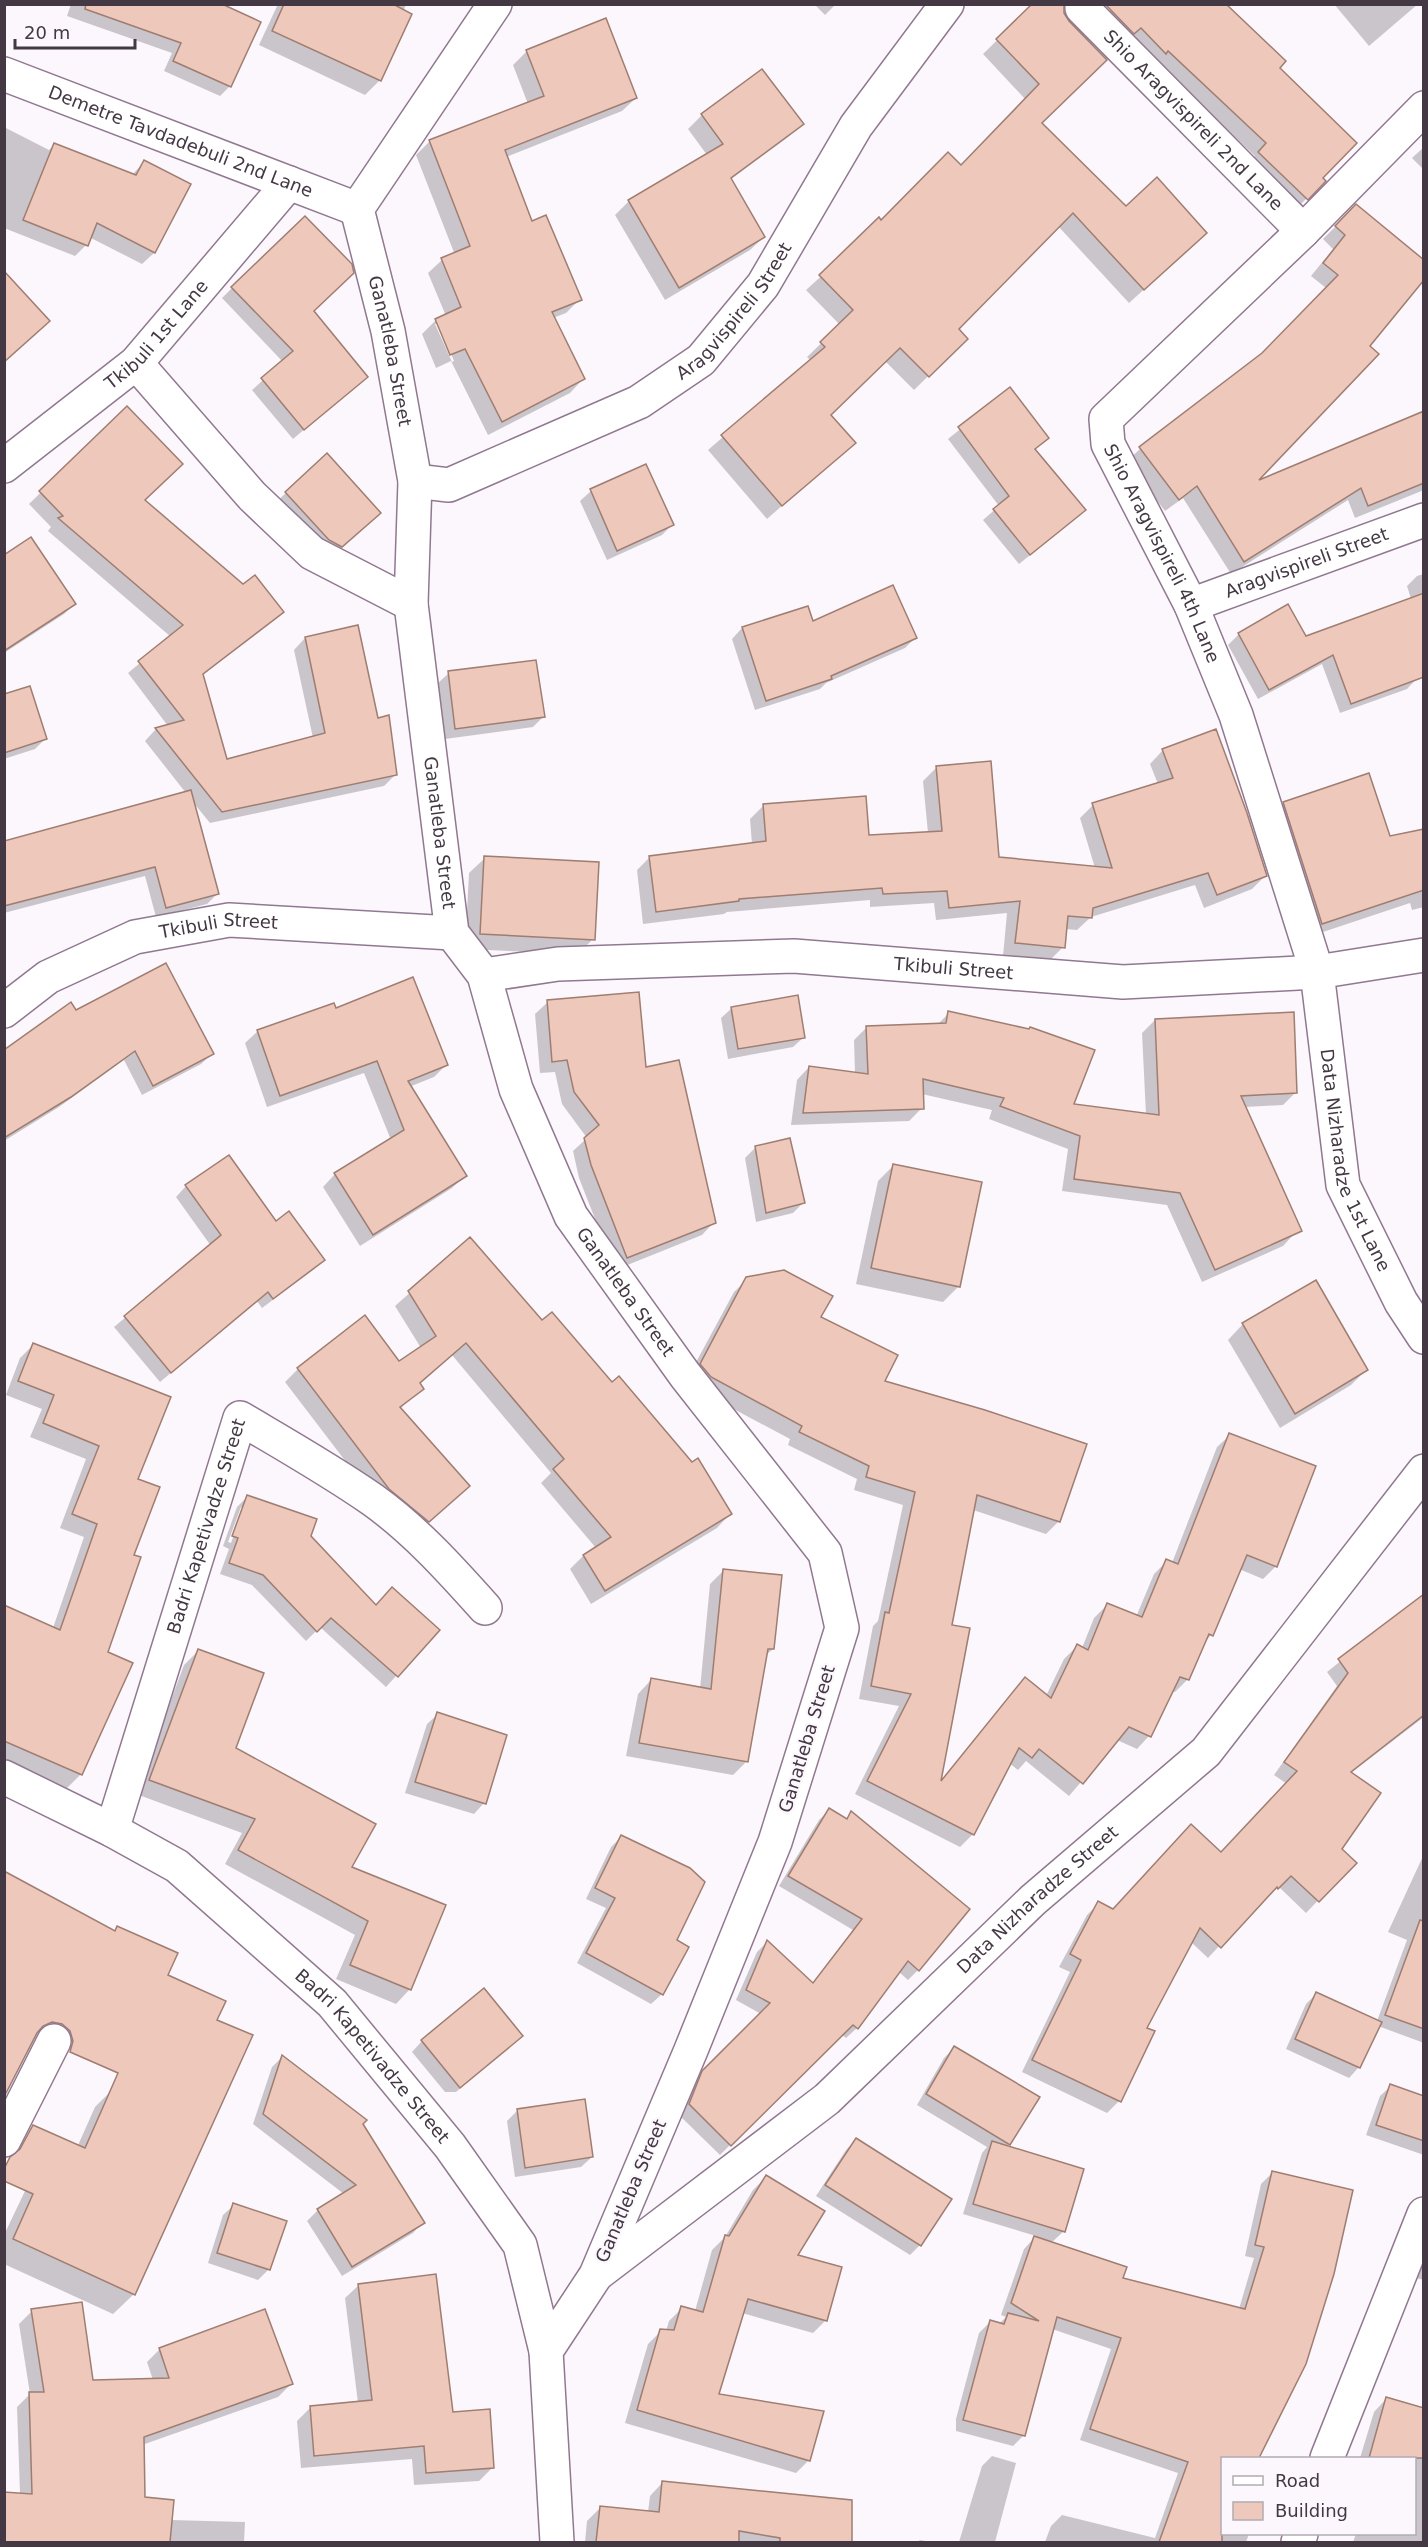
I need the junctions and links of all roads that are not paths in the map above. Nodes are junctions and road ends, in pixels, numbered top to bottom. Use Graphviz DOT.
graph roads {
  1 [pos="495,4"];
  2 [pos="947,4"];
  3 [pos="1082,8"];
  4 [pos="4,74"];
  5 [pos="1424,108"];
  6 [pos="289,183"];
  7 [pos="357,209"];
  8 [pos="1303,231"];
  9 [pos="136,363"];
  10 [pos="4,466"];
  11 [pos="415,481"];
  12 [pos="1424,520"];
  13 [pos="411,604"];
  14 [pos="1191,605"];
  15 [pos="452,933"];
  16 [pos="1424,955"];
  17 [pos="1317,972"];
  18 [pos="484,975"];
  19 [pos="4,1011"];
  20 [pos="1424,1337"];
  21 [pos="1424,1471"];
  22 [pos="485,1608"];
  23 [pos="4,1777"];
  24 [pos="112,1830"];
  25 [pos="54,2041"];
  26 [pos="4,2140"];
  27 [pos="1424,2214"];
  28 [pos="596,2275"];
  29 [pos="546,2350"];
  30 [pos="1327,2457"];
  31 [pos="557,2542"];
  1 -- 7 [label="street"];
  2 -- 11 [label="street, Aragvispireli Street"];
  3 -- 8 [label="street, Shio Aragvispireli 2nd Lane"];
  4 -- 6 [label="street, Demetre Tavdadebuli 2nd Lane"];
  5 -- 8 [label="street, Shio Aragvispireli 4th Lane"];
  6 -- 7 [label="street, Demetre Tavdadebuli 2nd Lane"];
  6 -- 9 [label="street, Tkibuli 1st Lane"];
  7 -- 11 [label="street, Ganatleba Street"];
  8 -- 14 [label="street, Shio Aragvispireli 4th Lane"];
  9 -- 10 [label="street, Tkibuli 1st Lane"];
  9 -- 13 [label="street"];
  11 -- 13 [label="street, Ganatleba Street"];
  12 -- 14 [label="street, Aragvispireli Street"];
  13 -- 15 [label="street, Ganatleba Street"];
  14 -- 17 [label="street, Shio Aragvispireli 4th Lane"];
  15 -- 18 [label="street, Ganatleba Street"];
  15 -- 19 [label="street, Tkibuli Street"];
  16 -- 17 [label="street, Tkibuli Street"];
  17 -- 18 [label="street, Tkibuli Street"];
  17 -- 20 [label="street, Data Nizharadze 1st Lane"];
  18 -- 28 [label="street, Ganatleba Street"];
  21 -- 28 [label="street, Data Nizharadze Street"];
  22 -- 24 [label="street, Badri Kapetivadze Street"];
  23 -- 24 [label="street, Badri Kapetivadze Street"];
  24 -- 29 [label="street, Badri Kapetivadze Street"];
  25 -- 26 [label="street"];
  27 -- 30 [label="street"];
  28 -- 29 [label="street, Ganatleba Street"];
  29 -- 31 [label="street"];
}
